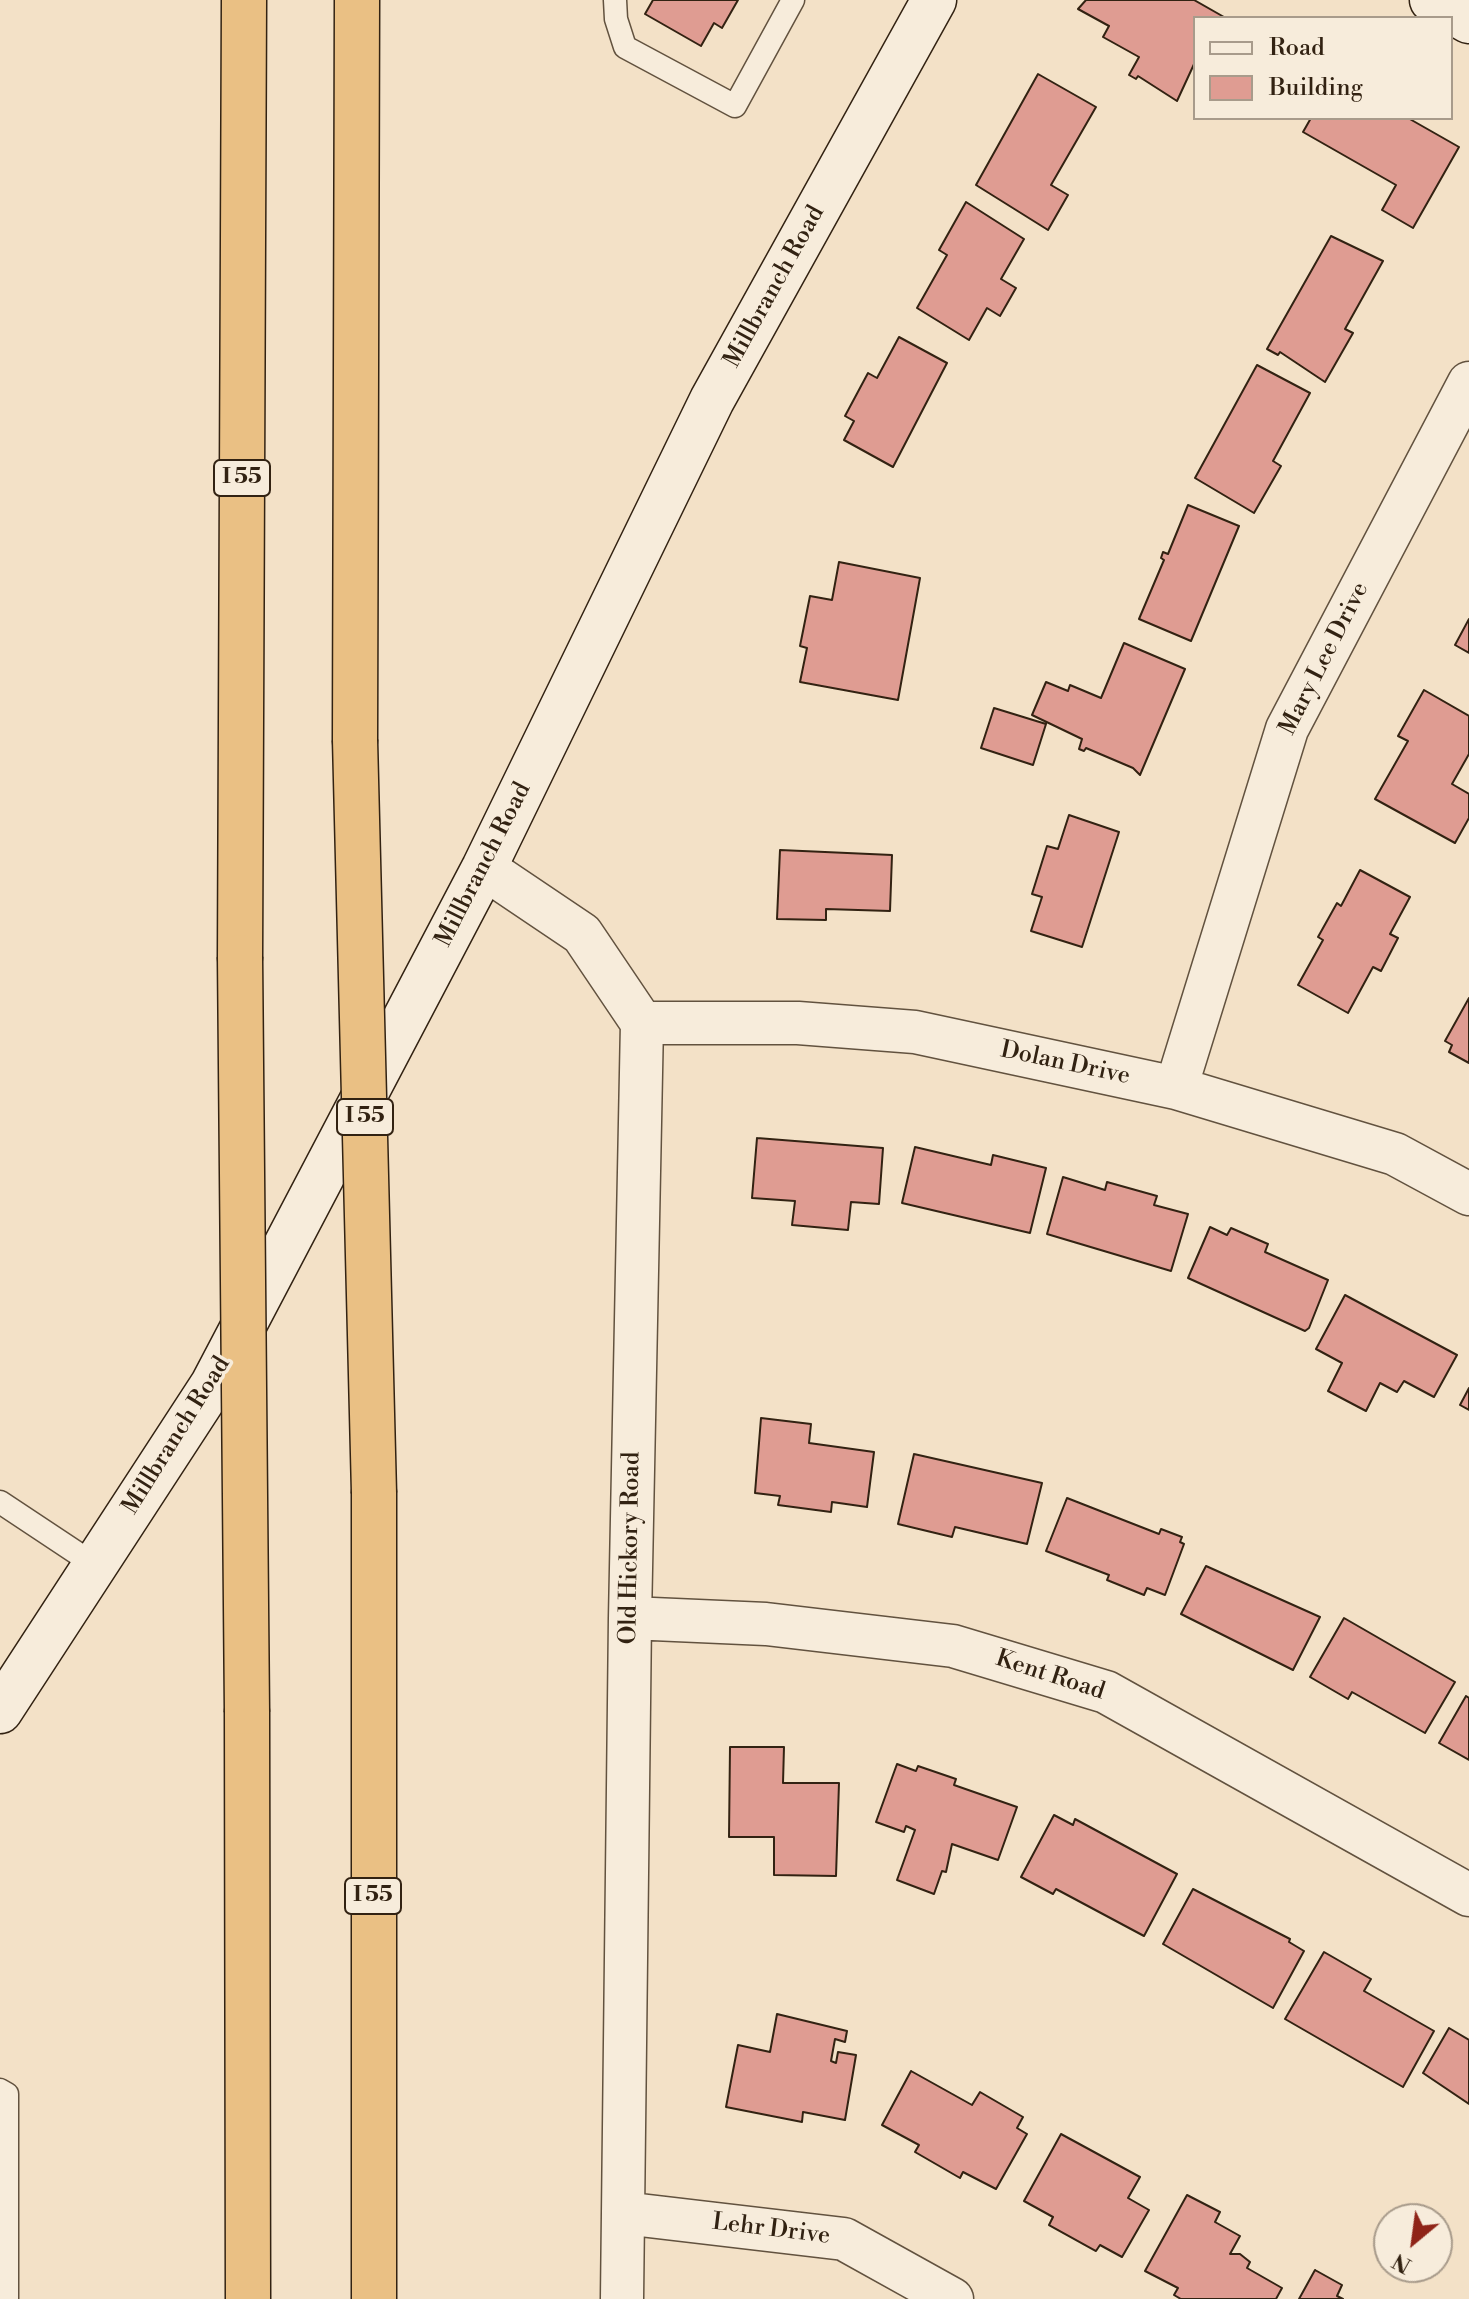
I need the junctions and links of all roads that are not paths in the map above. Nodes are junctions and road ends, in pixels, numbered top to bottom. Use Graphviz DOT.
graph roads {
  1 [pos="244,0"];
  2 [pos="357,0"];
  3 [pos="615,0"];
  4 [pos="793,0"];
  5 [pos="934,0"];
  6 [pos="1432,0"];
  7 [pos="1469,21"];
  8 [pos="1469,383"];
  9 [pos="484,868"];
  10 [pos="642,1023"];
  11 [pos="1176,1088"];
  12 [pos="1469,1194"];
  13 [pos="0,1502"];
  14 [pos="95,1565"];
  15 [pos="630,1618"];
  16 [pos="0,1711"];
  17 [pos="1469,1895"];
  18 [pos="0,2090"];
  19 [pos="623,2213"];
  20 [pos="7,2299"];
  21 [pos="248,2299"];
  22 [pos="374,2299"];
  23 [pos="622,2299"];
  24 [pos="952,2299"];
  1 -- 21 [label="highway, I 55, bridge"];
  2 -- 22 [label="highway, I 55, bridge"];
  3 -- 4 [label="lane"];
  5 -- 9 [label="main road, Millbranch Road"];
  6 -- 7 [label="main road"];
  8 -- 11 [label="street, Mary Lee Drive"];
  9 -- 10 [label="street"];
  9 -- 14 [label="main road, Millbranch Road"];
  10 -- 11 [label="street, Dolan Drive"];
  10 -- 15 [label="street, Old Hickory Road"];
  11 -- 12 [label="street, Dolan Drive"];
  13 -- 14 [label="lane"];
  14 -- 16 [label="main road, Millbranch Road"];
  15 -- 17 [label="street, Kent Road"];
  15 -- 19 [label="street, Old Hickory Road"];
  18 -- 20 [label="lane"];
  19 -- 23 [label="street, Old Hickory Road"];
  19 -- 24 [label="street, Lehr Drive"];
}
